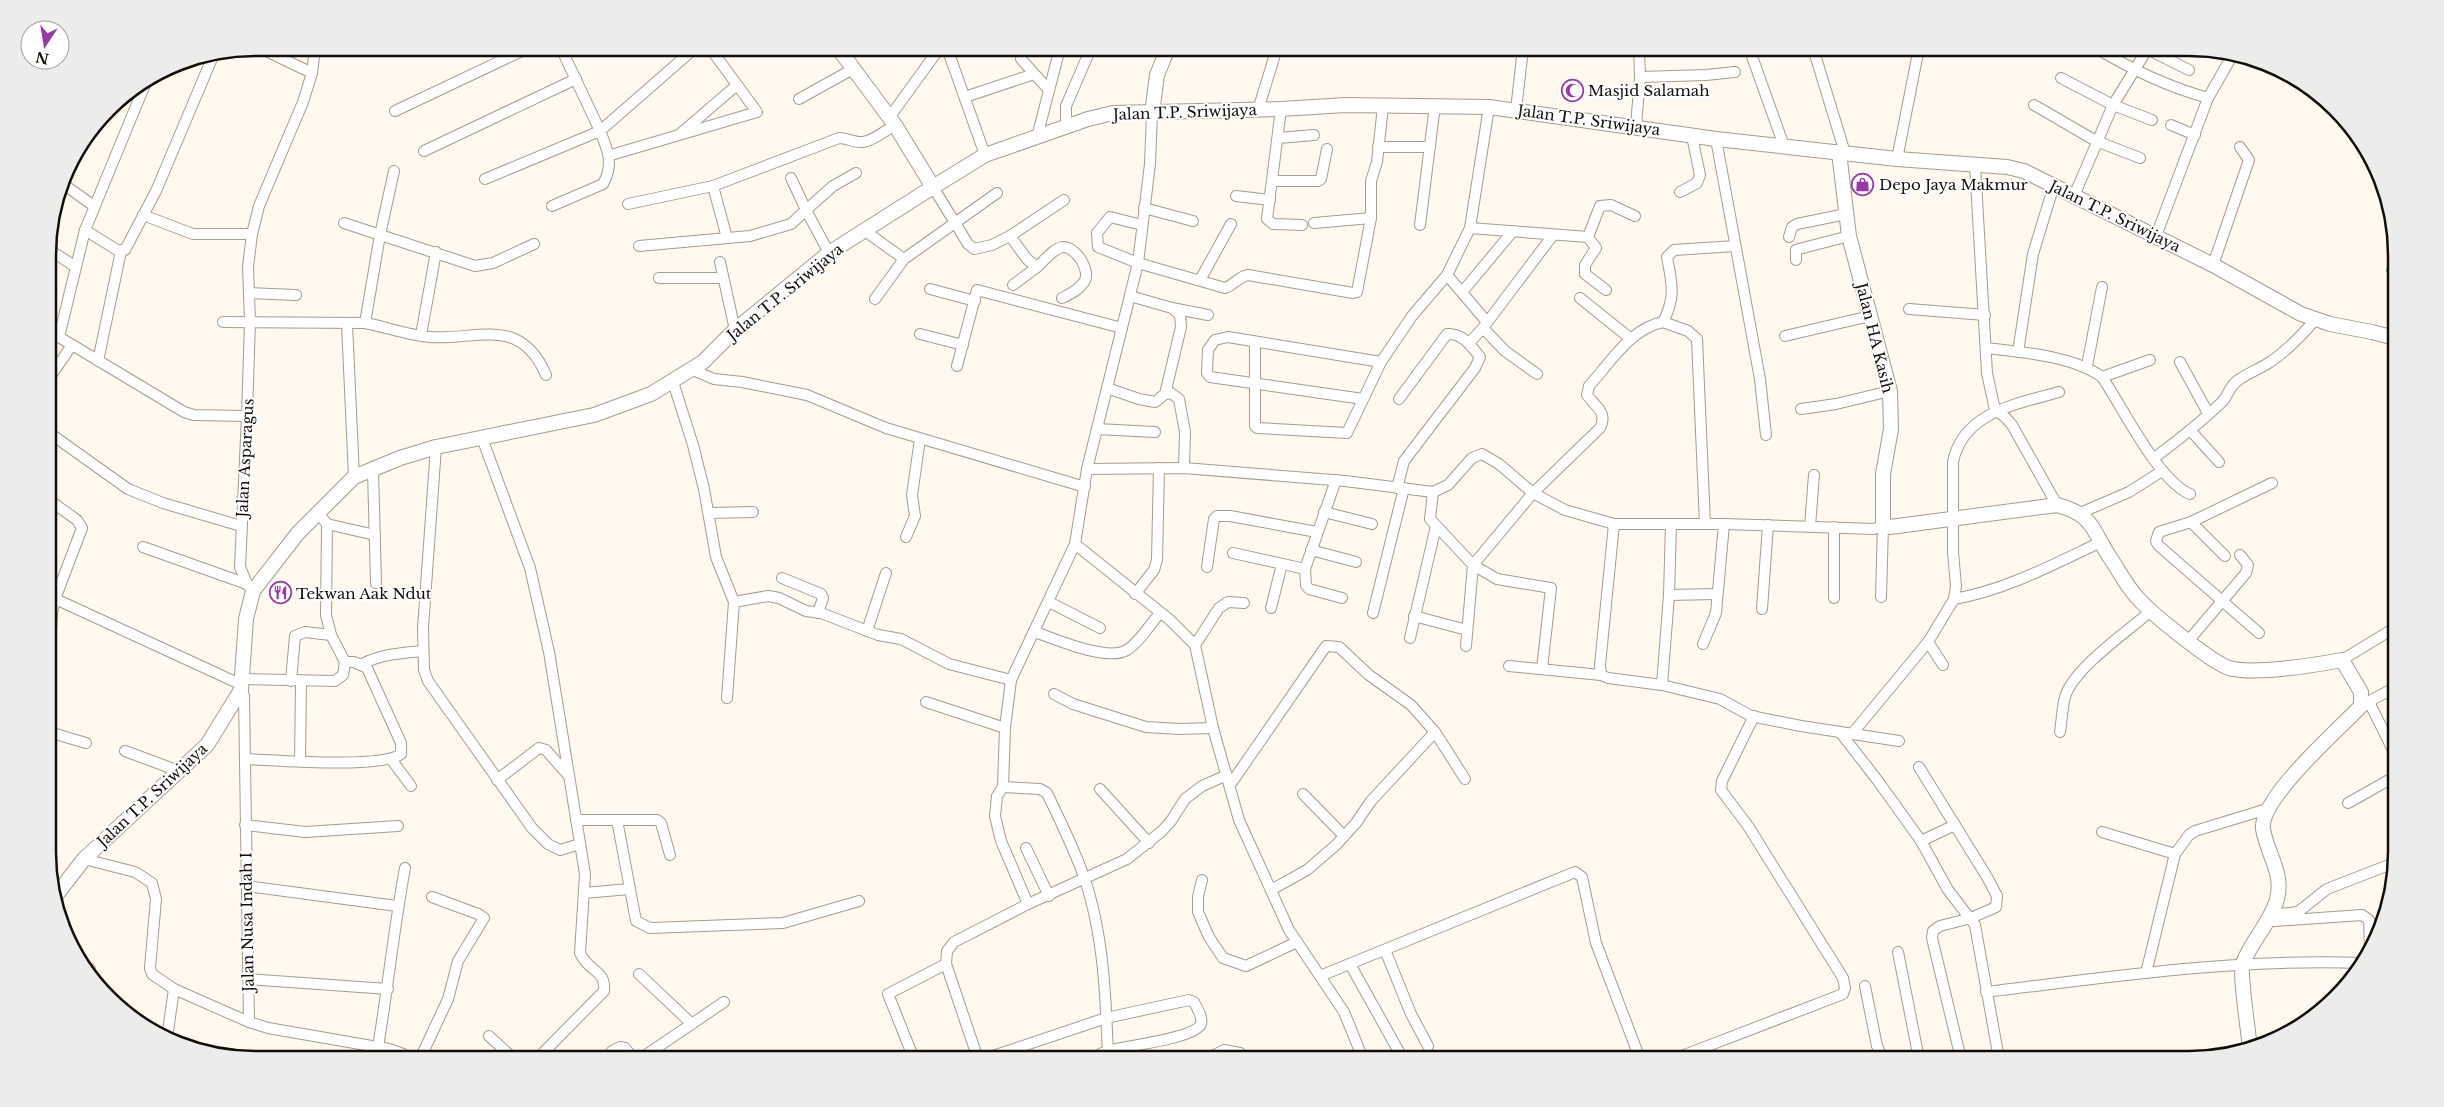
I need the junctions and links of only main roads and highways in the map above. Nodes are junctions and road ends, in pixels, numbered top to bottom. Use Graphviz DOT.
graph roads {
  1 [pos="844,56"];
  2 [pos="1165,56"];
  3 [pos="1152,113"];
  4 [pos="1842,152"];
  5 [pos="934,187"];
  6 [pos="2388,336"];
  7 [pos="60,890"];
  8 [pos="2249,1041"];
  1 -- 5 [label="main road"];
  2 -- 3 [label="main road"];
  3 -- 4 [label="main road, Jalan T.P. Sriwijaya"];
  3 -- 5 [label="main road, Jalan T.P. Sriwijaya"];
  4 -- 6 [label="main road, Jalan T.P. Sriwijaya"];
  4 -- 8 [label="main road, Jalan HA Kasih"];
  5 -- 7 [label="main road, Jalan T.P. Sriwijaya"];
}
